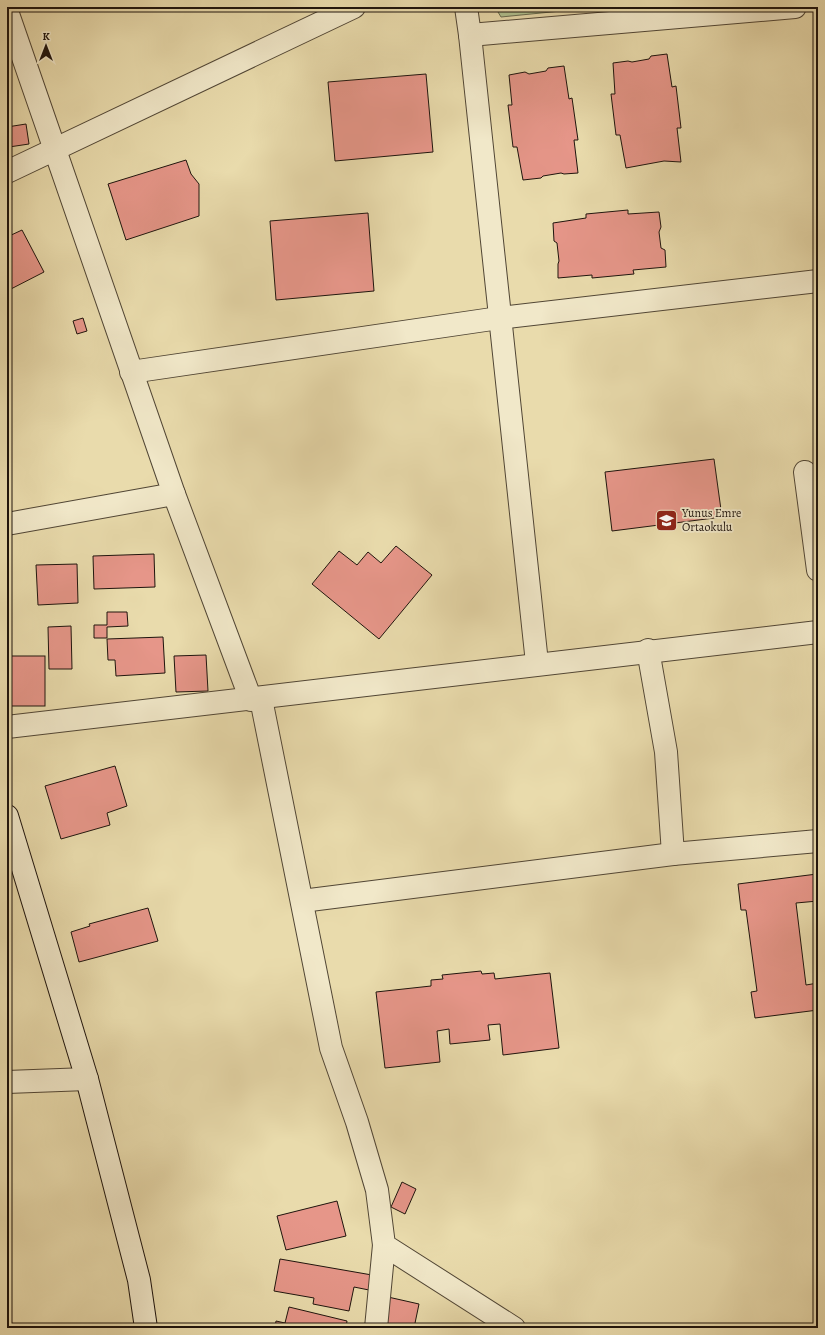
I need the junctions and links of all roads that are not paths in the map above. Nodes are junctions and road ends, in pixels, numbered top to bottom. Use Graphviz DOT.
graph roads {
  1 [pos="354,7"];
  2 [pos="466,7"];
  3 [pos="796,7"];
  4 [pos="7,11"];
  5 [pos="470,35"];
  6 [pos="56,150"];
  7 [pos="7,172"];
  8 [pos="818,281"];
  9 [pos="499,318"];
  10 [pos="131,372"];
  11 [pos="805,472"];
  12 [pos="174,494"];
  13 [pos="7,524"];
  14 [pos="818,570"];
  15 [pos="818,632"];
  16 [pos="648,650"];
  17 [pos="537,663"];
  18 [pos="256,700"];
  19 [pos="7,727"];
  20 [pos="7,816"];
  21 [pos="818,841"];
  22 [pos="673,854"];
  23 [pos="302,901"];
  24 [pos="87,1079"];
  25 [pos="7,1082"];
  26 [pos="384,1245"];
  27 [pos="146,1328"];
  28 [pos="376,1328"];
  29 [pos="514,1328"];
  1 -- 6 [label="street"];
  2 -- 5 [label="street"];
  3 -- 5 [label="street"];
  4 -- 6 [label="street"];
  5 -- 9 [label="street"];
  6 -- 7 [label="street"];
  6 -- 10 [label="street"];
  8 -- 9 [label="street"];
  9 -- 10 [label="street"];
  9 -- 17 [label="street"];
  10 -- 12 [label="street"];
  11 -- 14 [label="street"];
  12 -- 13 [label="street"];
  12 -- 18 [label="street"];
  15 -- 16 [label="street"];
  16 -- 17 [label="street"];
  16 -- 22 [label="street"];
  17 -- 18 [label="street"];
  18 -- 19 [label="street"];
  18 -- 23 [label="street"];
  20 -- 24 [label="street"];
  21 -- 22 [label="street"];
  22 -- 23 [label="street"];
  23 -- 26 [label="street"];
  24 -- 25 [label="street"];
  24 -- 27 [label="street"];
  26 -- 28 [label="street"];
  26 -- 29 [label="street"];
}
